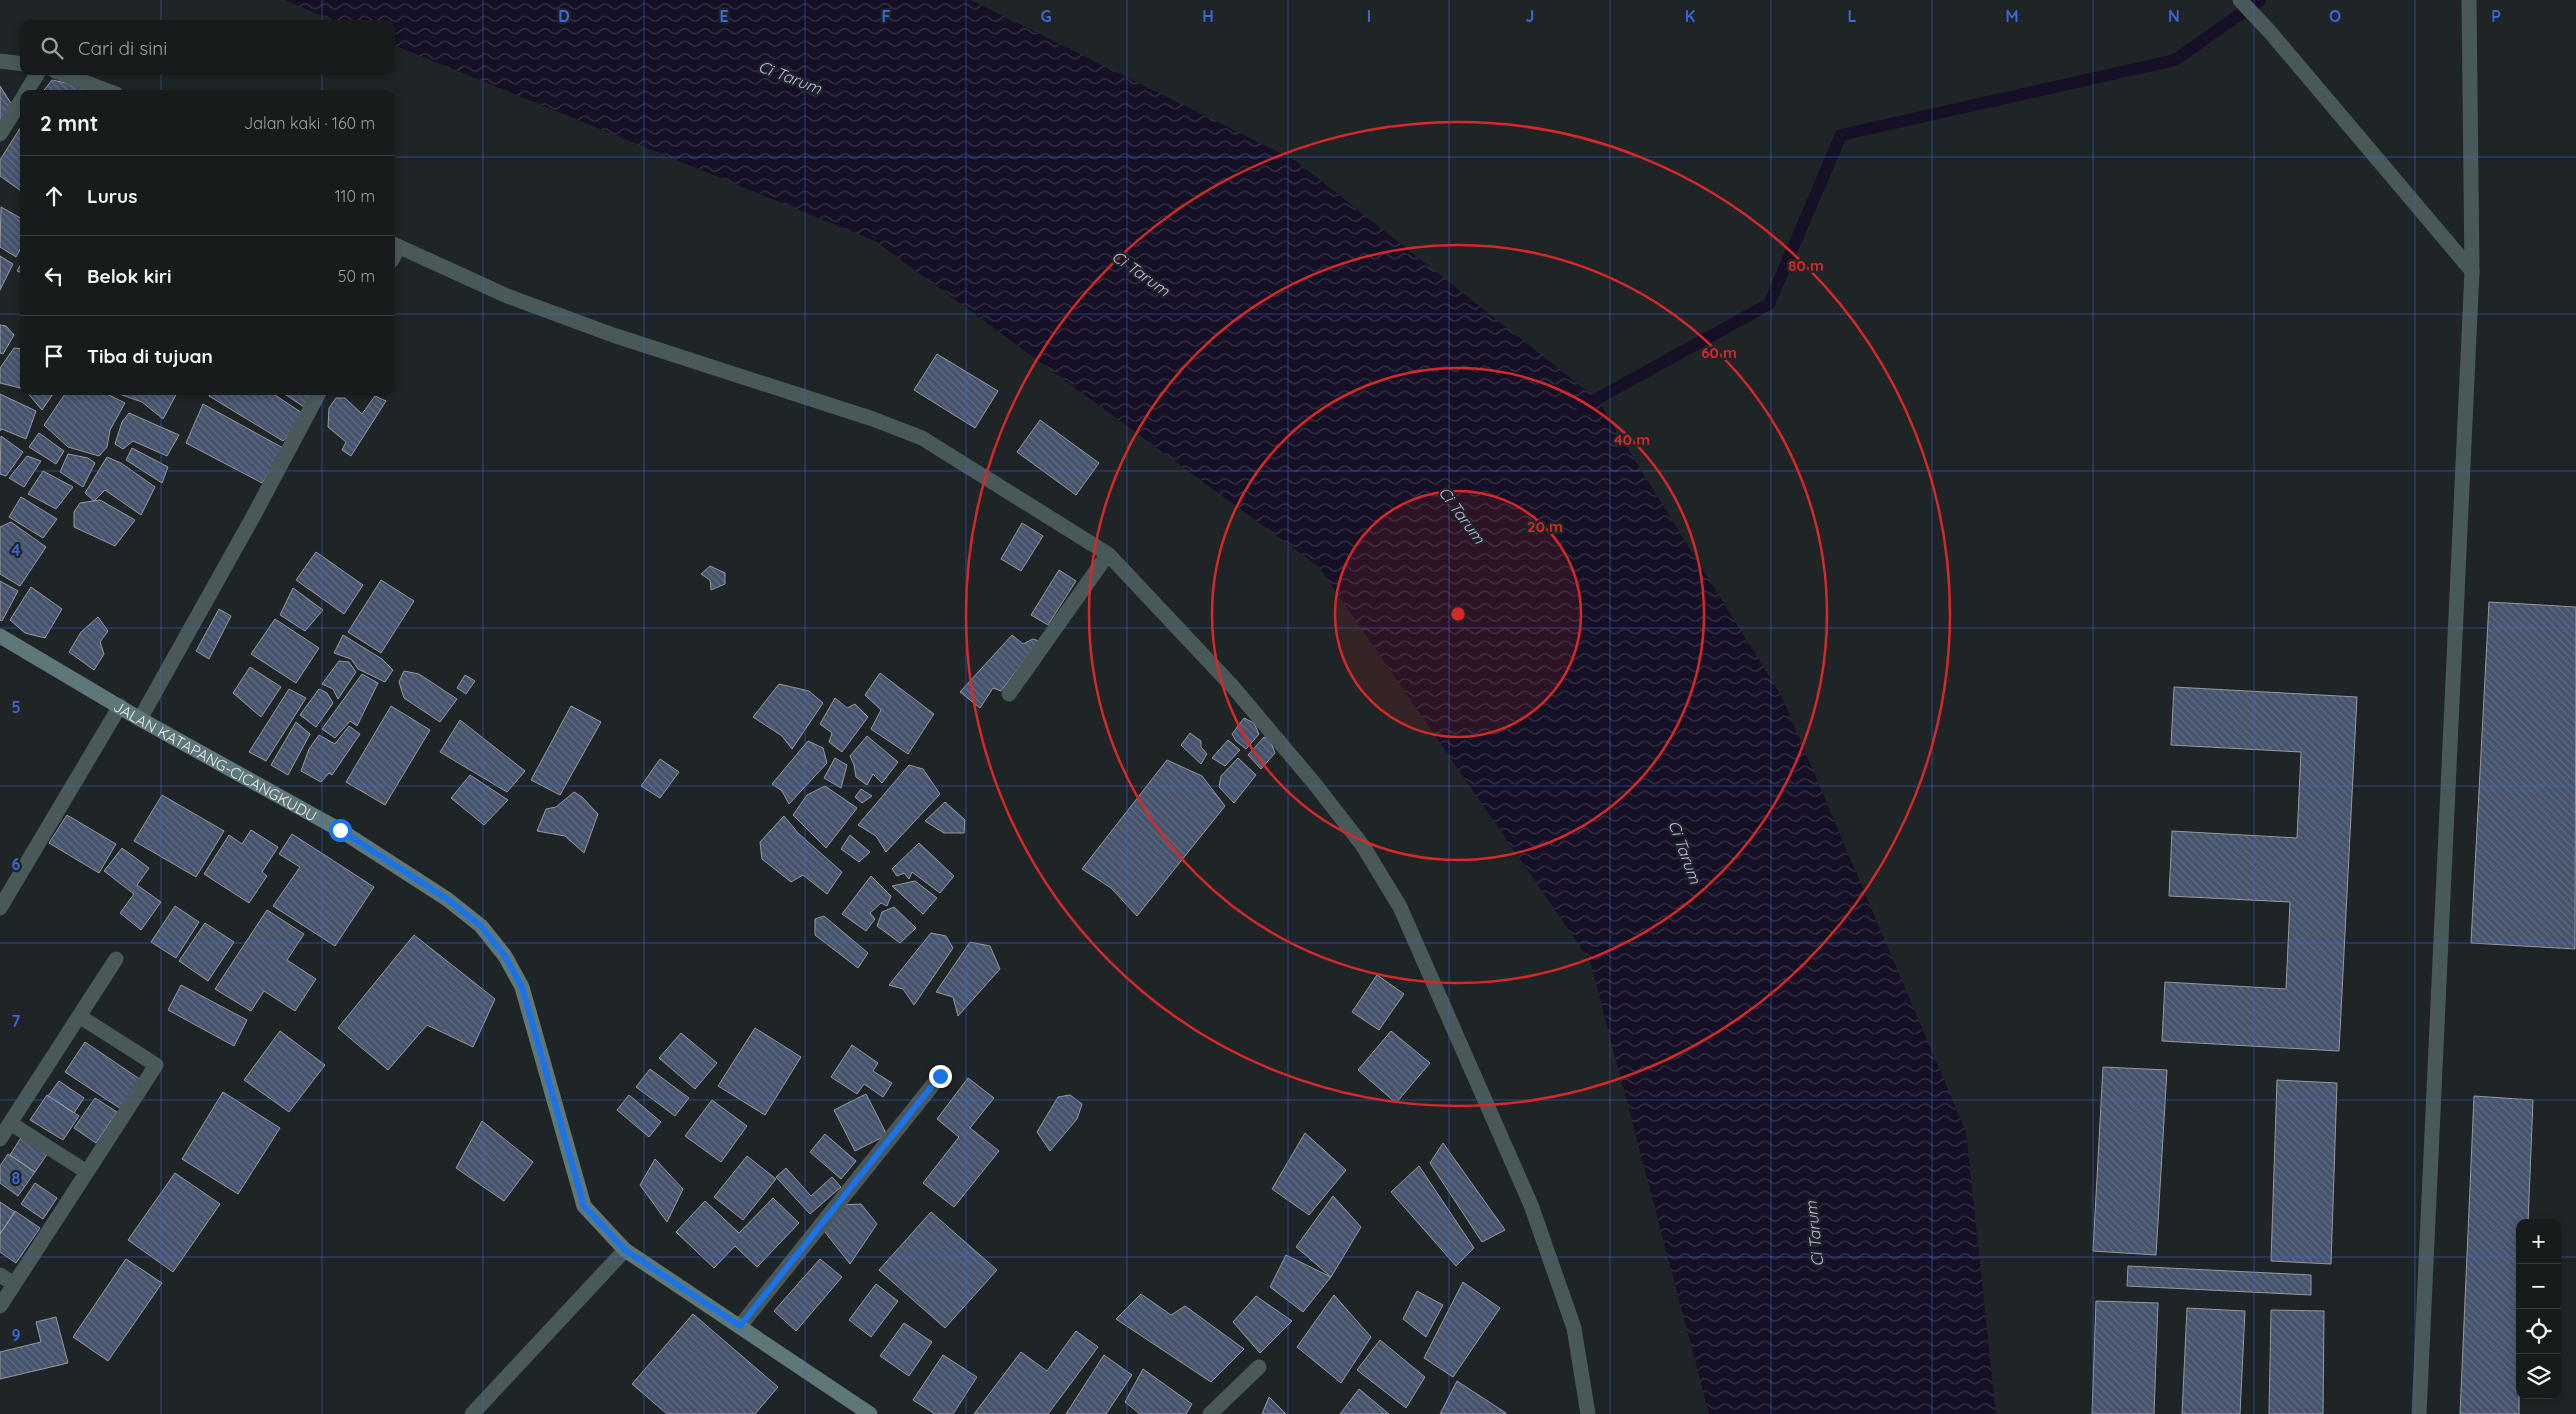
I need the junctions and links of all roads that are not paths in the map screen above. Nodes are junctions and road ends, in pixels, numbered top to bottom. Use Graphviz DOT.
graph roads {
  1 [pos="2240,0"];
  2 [pos="2469,0"];
  3 [pos="0,61"];
  4 [pos="20,64"];
  5 [pos="37,75"];
  6 [pos="66,75"];
  7 [pos="28,90"];
  8 [pos="105,90"];
  9 [pos="20,103"];
  10 [pos="0,134"];
  11 [pos="395,245"];
  12 [pos="2472,271"];
  13 [pos="318,395"];
  14 [pos="1108,554"];
  15 [pos="0,636"];
  16 [pos="1009,694"];
  17 [pos="120,706"];
  18 [pos="140,719"];
  19 [pos="0,908"];
  20 [pos="116,959"];
  21 [pos="79,1016"];
  22 [pos="940,1076"];
  23 [pos="10,1123"];
  24 [pos="0,1139"];
  25 [pos="87,1172"];
  26 [pos="625,1250"];
  27 [pos="0,1275"];
  28 [pos="14,1284"];
  29 [pos="0,1306"];
  30 [pos="740,1326"];
  31 [pos="1259,1367"];
  32 [pos="472,1414"];
  33 [pos="870,1414"];
  34 [pos="1210,1414"];
  35 [pos="1588,1414"];
  36 [pos="2419,1414"];
  1 -- 12 [label="street"];
  2 -- 12 [label="street"];
  3 -- 4 [label="street"];
  5 -- 7 [label="street"];
  6 -- 8 [label="street"];
  9 -- 10 [label="street"];
  11 -- 14 [label="street"];
  12 -- 36 [label="street"];
  13 -- 18 [label="street"];
  14 -- 16 [label="street"];
  14 -- 35 [label="street"];
  15 -- 17 [label="street, JALAN KATAPANG-CICANGKUDU"];
  17 -- 18 [label="street, JALAN KATAPANG-CICANGKUDU"];
  17 -- 19 [label="street"];
  18 -- 26 [label="street, JALAN KATAPANG-CICANGKUDU"];
  20 -- 21 [label="street"];
  21 -- 23 [label="street"];
  21 -- 25 [label="street"];
  22 -- 30 [label="street"];
  23 -- 24 [label="street"];
  23 -- 25 [label="street"];
  25 -- 28 [label="street"];
  26 -- 30 [label="street, JALAN KATAPANG-CICANGKUDU"];
  26 -- 32 [label="street"];
  27 -- 28 [label="street"];
  28 -- 29 [label="street"];
  30 -- 33 [label="street, JALAN KATAPANG-CICANGKUDU"];
  31 -- 34 [label="street"];
}
